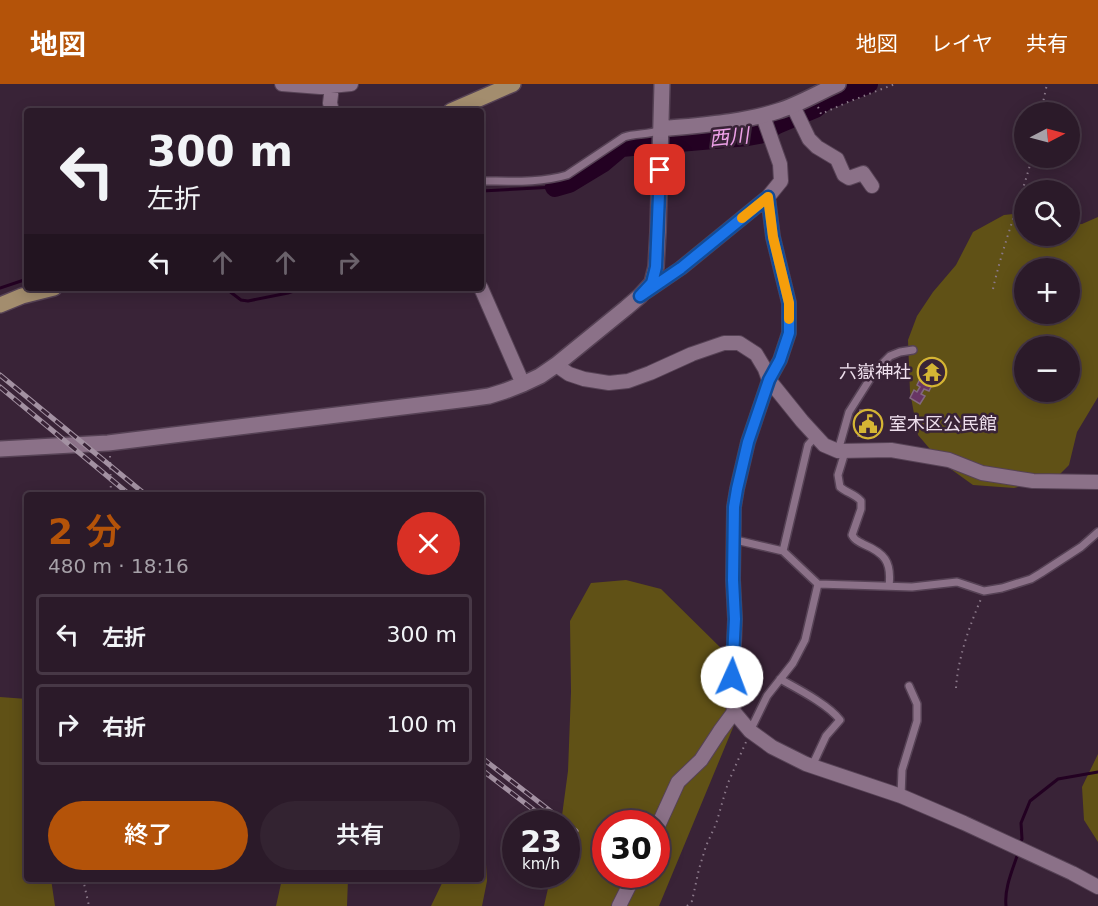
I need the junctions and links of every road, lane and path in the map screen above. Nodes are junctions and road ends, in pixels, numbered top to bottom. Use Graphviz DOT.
graph roads {
  1 [pos="282,84"];
  2 [pos="351,84"];
  3 [pos="513,84"];
  4 [pos="662,84"];
  5 [pos="838,84"];
  6 [pos="895,84"];
  7 [pos="1047,84"];
  8 [pos="332,87"];
  9 [pos="1043,102"];
  10 [pos="793,106"];
  11 [pos="331,108"];
  12 [pos="458,108"];
  13 [pos="821,114"];
  14 [pos="763,116"];
  15 [pos="661,129"];
  16 [pos="1030,168"];
  17 [pos="484,181"];
  18 [pos="872,186"];
  19 [pos="768,197"];
  20 [pos="993,289"];
  21 [pos="42,291"];
  22 [pos="482,291"];
  23 [pos="640,296"];
  24 [pos="0,305"];
  25 [pos="913,350"];
  26 [pos="556,365"];
  27 [pos="769,380"];
  28 [pos="524,384"];
  29 [pos="816,436"];
  30 [pos="108,443"];
  31 [pos="0,449"];
  32 [pos="842,451"];
  33 [pos="1098,482"];
  34 [pos="111,492"];
  35 [pos="1098,532"];
  36 [pos="734,542"];
  37 [pos="783,551"];
  38 [pos="818,584"];
  39 [pos="889,586"];
  40 [pos="984,591"];
  41 [pos="780,679"];
  42 [pos="909,686"];
  43 [pos="956,688"];
  44 [pos="734,712"];
  45 [pos="750,731"];
  46 [pos="812,766"];
  47 [pos="902,796"];
  48 [pos="665,810"];
  49 [pos="84,882"];
  50 [pos="1098,887"];
  51 [pos="628,888"];
  52 [pos="89,906"];
  53 [pos="619,906"];
  54 [pos="687,906"];
  1 -- 8 [label="street"];
  2 -- 8 [label="street"];
  3 -- 12 [label="main road"];
  4 -- 15 [label="street"];
  5 -- 10 [label="street"];
  6 -- 13 [label="path"];
  7 -- 9 [label="path"];
  8 -- 11 [label="street"];
  10 -- 14 [label="street"];
  10 -- 18 [label="street"];
  14 -- 15 [label="street"];
  14 -- 19 [label="street"];
  15 -- 17 [label="lane"];
  15 -- 23 [label="street"];
  16 -- 20 [label="path"];
  19 -- 23 [label="street"];
  19 -- 27 [label="street"];
  21 -- 24 [label="main road"];
  22 -- 28 [label="street"];
  23 -- 26 [label="street"];
  25 -- 32 [label="lane"];
  26 -- 27 [label="street"];
  26 -- 28 [label="street"];
  27 -- 29 [label="street"];
  27 -- 36 [label="street"];
  28 -- 30 [label="street"];
  29 -- 32 [label="street"];
  29 -- 37 [label="lane"];
  30 -- 31 [label="street"];
  30 -- 34 [label="path"];
  32 -- 33 [label="street"];
  32 -- 39 [label="lane"];
  35 -- 40 [label="lane"];
  36 -- 37 [label="lane"];
  36 -- 44 [label="street"];
  37 -- 38 [label="lane"];
  38 -- 39 [label="lane"];
  38 -- 41 [label="lane"];
  39 -- 40 [label="lane"];
  40 -- 43 [label="path"];
  41 -- 45 [label="lane"];
  41 -- 46 [label="lane"];
  42 -- 47 [label="lane"];
  44 -- 45 [label="street"];
  44 -- 48 [label="street"];
  45 -- 46 [label="street"];
  45 -- 54 [label="path"];
  46 -- 47 [label="street"];
  47 -- 50 [label="street"];
  49 -- 52 [label="path"];
  51 -- 53 [label="street"];
}
